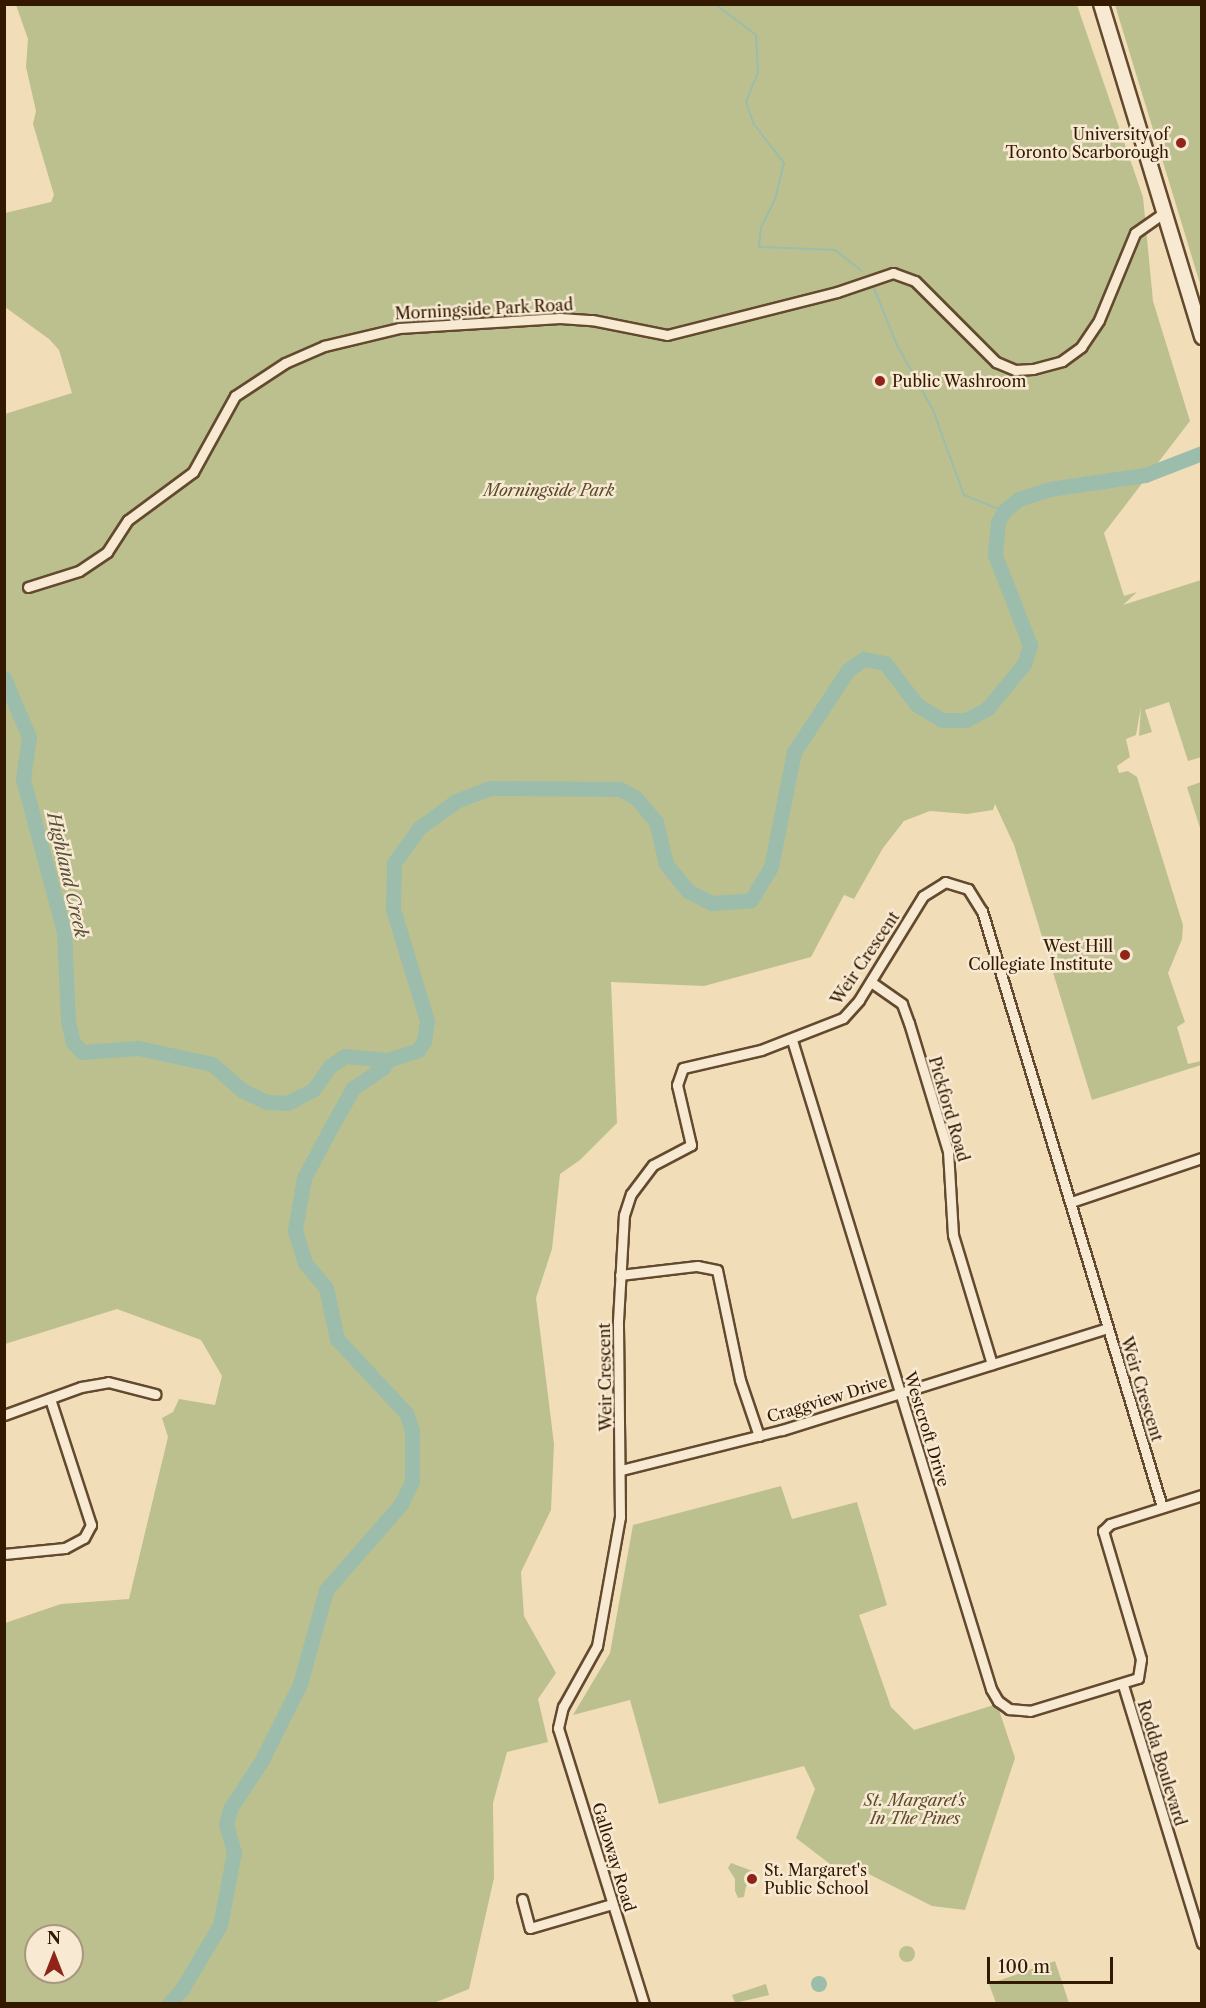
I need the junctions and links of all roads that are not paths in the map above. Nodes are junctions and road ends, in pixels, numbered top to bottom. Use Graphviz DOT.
graph roads {
  1 [pos="1101,4"];
  2 [pos="1164,213"];
  3 [pos="1202,338"];
  4 [pos="28,587"];
  5 [pos="871,982"];
  6 [pos="792,1040"];
  7 [pos="1202,1158"];
  8 [pos="1071,1202"];
  9 [pos="620,1275"];
  10 [pos="1107,1328"];
  11 [pos="992,1364"];
  12 [pos="900,1392"];
  13 [pos="155,1394"];
  14 [pos="50,1399"];
  15 [pos="4,1415"];
  16 [pos="759,1436"];
  17 [pos="621,1470"];
  18 [pos="1202,1496"];
  19 [pos="1162,1507"];
  20 [pos="4,1554"];
  21 [pos="1123,1685"];
  22 [pos="560,1718"];
  23 [pos="522,1899"];
  24 [pos="612,1904"];
  25 [pos="1202,1943"];
  26 [pos="644,2004"];
  1 -- 2 [label="main road"];
  2 -- 3 [label="main road"];
  2 -- 4 [label="street, Morningside Park Road"];
  5 -- 6 [label="street, Weir Crescent"];
  5 -- 8 [label="street, Weir Crescent"];
  5 -- 11 [label="street, Pickford Road"];
  6 -- 9 [label="street, Weir Crescent"];
  6 -- 12 [label="street, Westcroft Drive"];
  7 -- 8 [label="street"];
  8 -- 10 [label="street, Weir Crescent"];
  9 -- 16 [label="street"];
  9 -- 17 [label="street, Weir Crescent"];
  10 -- 11 [label="street, Craggview Drive"];
  10 -- 19 [label="street, Weir Crescent"];
  11 -- 12 [label="street, Craggview Drive"];
  12 -- 16 [label="street, Craggview Drive"];
  12 -- 21 [label="street, Westcroft Drive"];
  13 -- 14 [label="street"];
  14 -- 15 [label="street"];
  14 -- 20 [label="street"];
  16 -- 17 [label="street, Craggview Drive"];
  17 -- 22 [label="street, Weir Crescent"];
  18 -- 19 [label="street, Rodda Boulevard"];
  19 -- 21 [label="street, Rodda Boulevard"];
  21 -- 25 [label="street, Rodda Boulevard"];
  22 -- 24 [label="street, Galloway Road"];
  23 -- 24 [label="street"];
  24 -- 26 [label="street, Galloway Road"];
}
